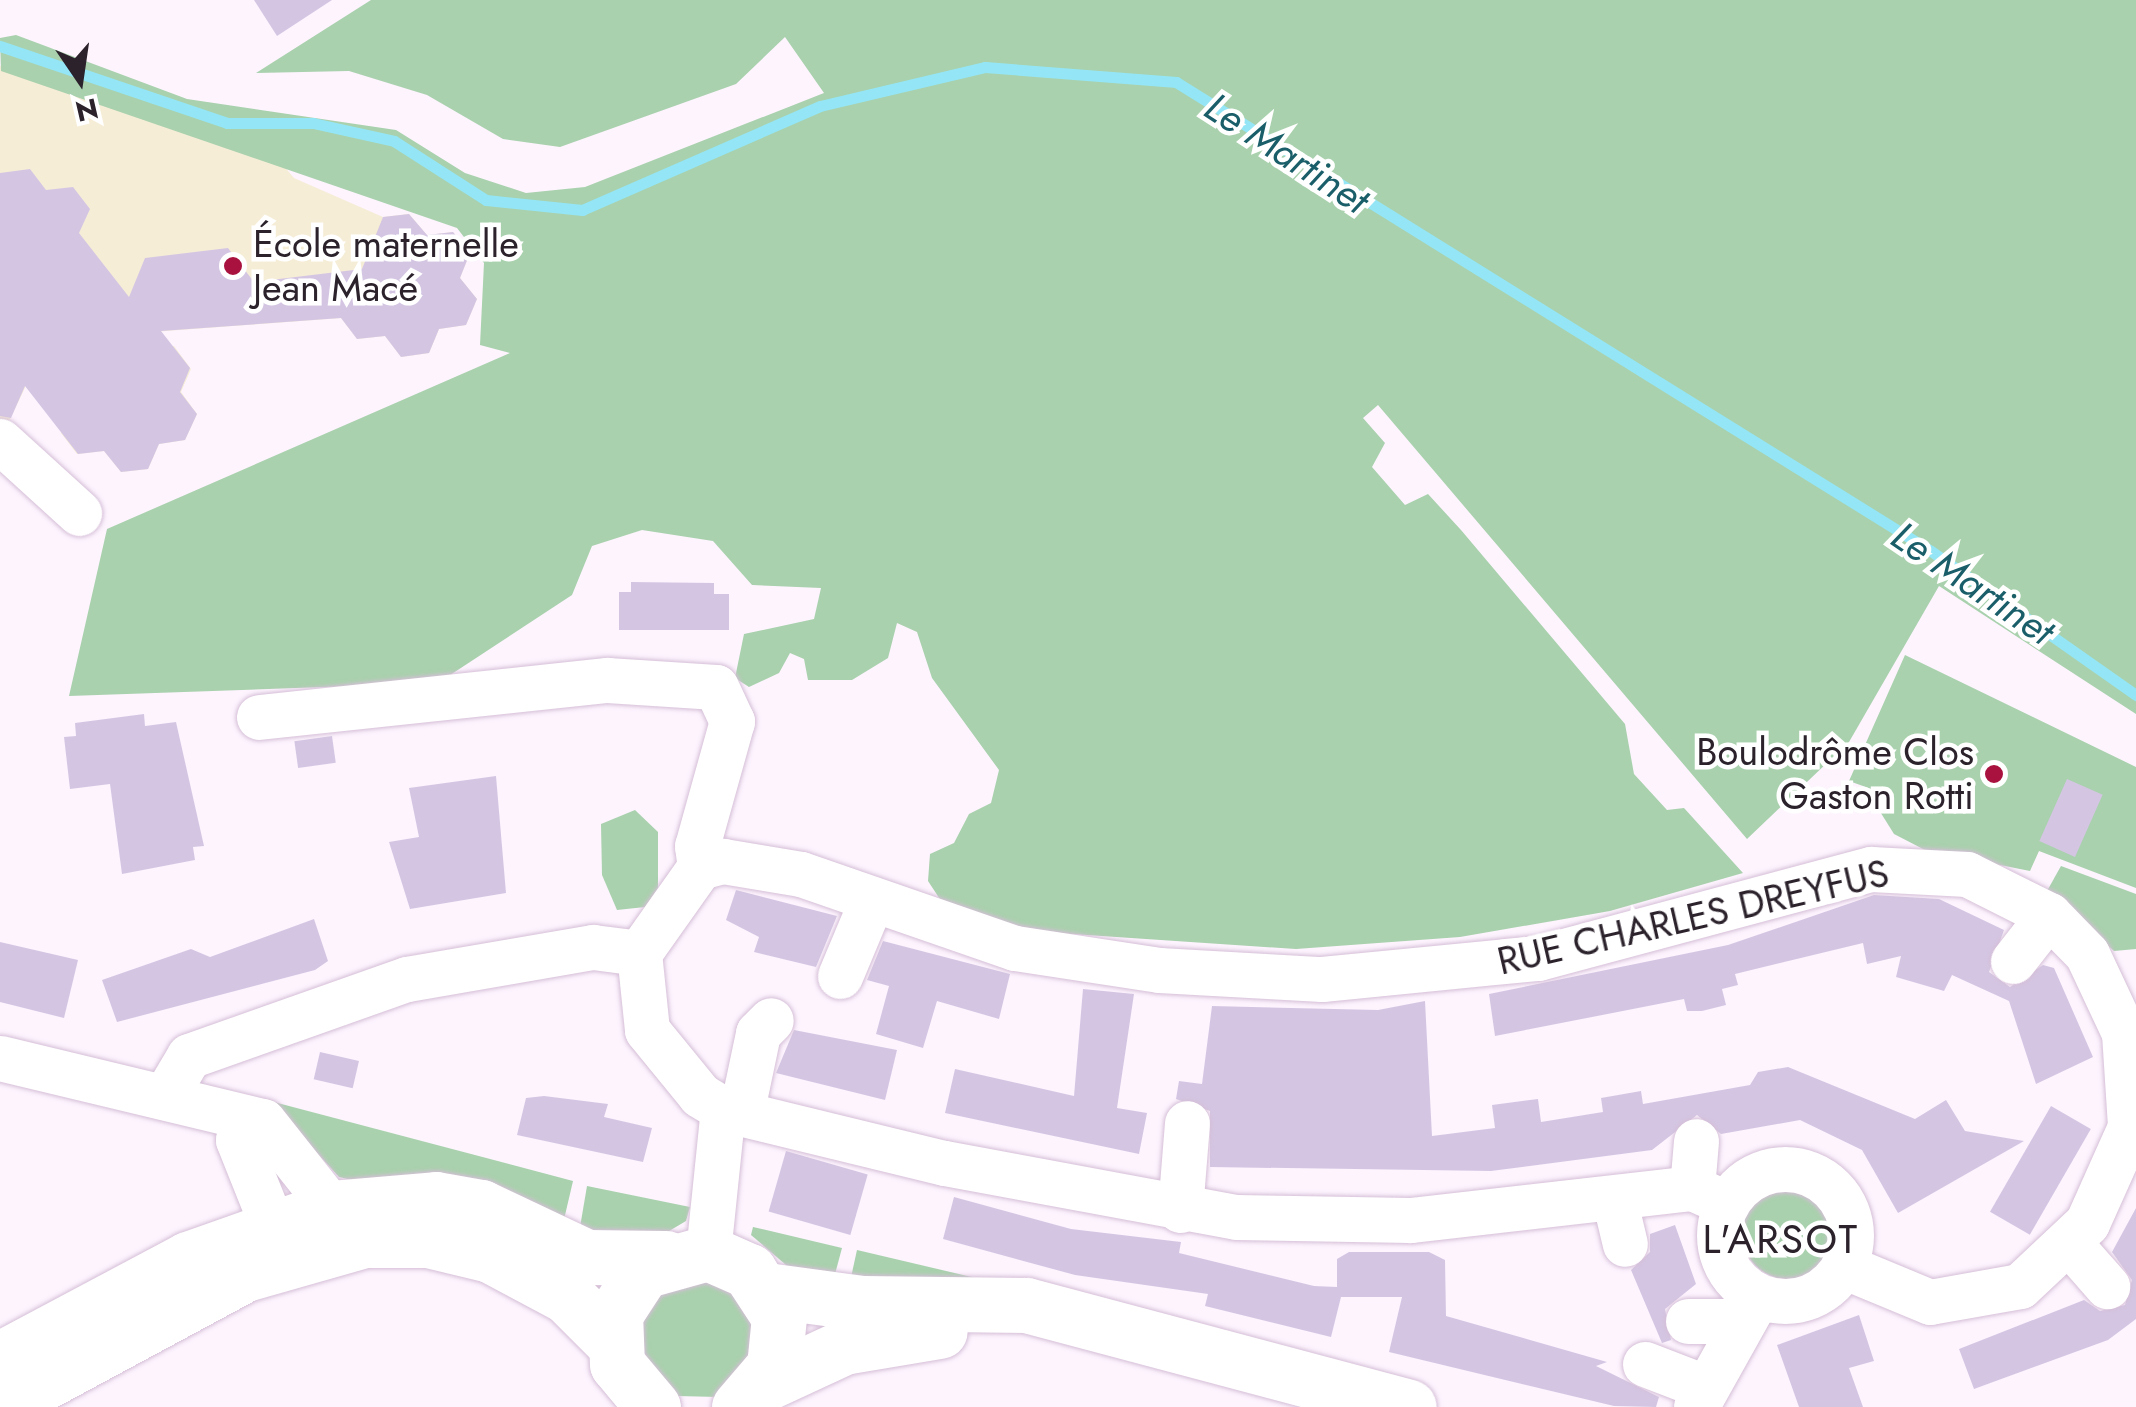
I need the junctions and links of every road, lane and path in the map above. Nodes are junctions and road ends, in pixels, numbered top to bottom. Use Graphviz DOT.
graph roads {
  1 [pos="0,440"];
  2 [pos="79,513"];
  3 [pos="259,716"];
  4 [pos="700,867"];
  5 [pos="871,902"];
  6 [pos="2049,914"];
  7 [pos="639,953"];
  8 [pos="2013,961"];
  9 [pos="840,976"];
  10 [pos="2122,983"];
  11 [pos="771,1020"];
  12 [pos="0,1058"];
  13 [pos="168,1093"];
  14 [pos="732,1112"];
  15 [pos="241,1119"];
  16 [pos="1187,1124"];
  17 [pos="1696,1141"];
  18 [pos="2129,1155"];
  19 [pos="1609,1186"];
  20 [pos="1709,1196"];
  21 [pos="1180,1210"];
  22 [pos="292,1223"];
  23 [pos="1624,1244"];
  24 [pos="2071,1245"];
  25 [pos="687,1256"];
  26 [pos="1844,1266"];
  27 [pos="2107,1286"];
  28 [pos="766,1290"];
  29 [pos="1750,1309"];
  30 [pos="1688,1321"];
  31 [pos="1077,1325"];
  32 [pos="612,1340"];
  33 [pos="0,1360"];
  34 [pos="1645,1364"];
  35 [pos="1709,1396"];
  36 [pos="752,1399"];
  37 [pos="0,1406"];
  38 [pos="653,1407"];
  39 [pos="1409,1407"];
  1 -- 2 [label="street"];
  3 -- 4 [label="street"];
  4 -- 5 [label="street, RUE CHARLES DREYFUS"];
  4 -- 7 [label="street"];
  5 -- 6 [label="street, RUE CHARLES DREYFUS"];
  5 -- 9 [label="street"];
  6 -- 8 [label="street"];
  6 -- 10 [label="street, RUE CHARLES DREYFUS"];
  7 -- 13 [label="street"];
  7 -- 14 [label="street"];
  10 -- 18 [label="street, RUE CHARLES DREYFUS"];
  11 -- 14 [label="street"];
  12 -- 13 [label="street"];
  13 -- 15 [label="street"];
  14 -- 21 [label="street"];
  14 -- 25 [label="street"];
  15 -- 22 [label="street"];
  15 -- 22 [label="street"];
  16 -- 21 [label="street"];
  17 -- 20 [label="street"];
  18 -- 24 [label="street, RUE CHARLES DREYFUS"];
  19 -- 20 [label="street"];
  19 -- 21 [label="street"];
  19 -- 23 [label="street"];
  20 -- 26 [label="street"];
  20 -- 29 [label="street"];
  22 -- 25 [label="main road"];
  22 -- 32 [label="main road"];
  22 -- 33 [label="main road"];
  22 -- 37 [label="main road"];
  24 -- 26 [label="street, RUE CHARLES DREYFUS"];
  24 -- 27 [label="street"];
  25 -- 28 [label="main road"];
  25 -- 32 [label="main road"];
  26 -- 29 [label="street"];
  28 -- 31 [label="main road"];
  28 -- 36 [label="main road"];
  29 -- 30 [label="street"];
  29 -- 35 [label="street"];
  31 -- 36 [label="main road"];
  31 -- 39 [label="main road"];
  32 -- 38 [label="main road"];
  34 -- 35 [label="street"];
}
